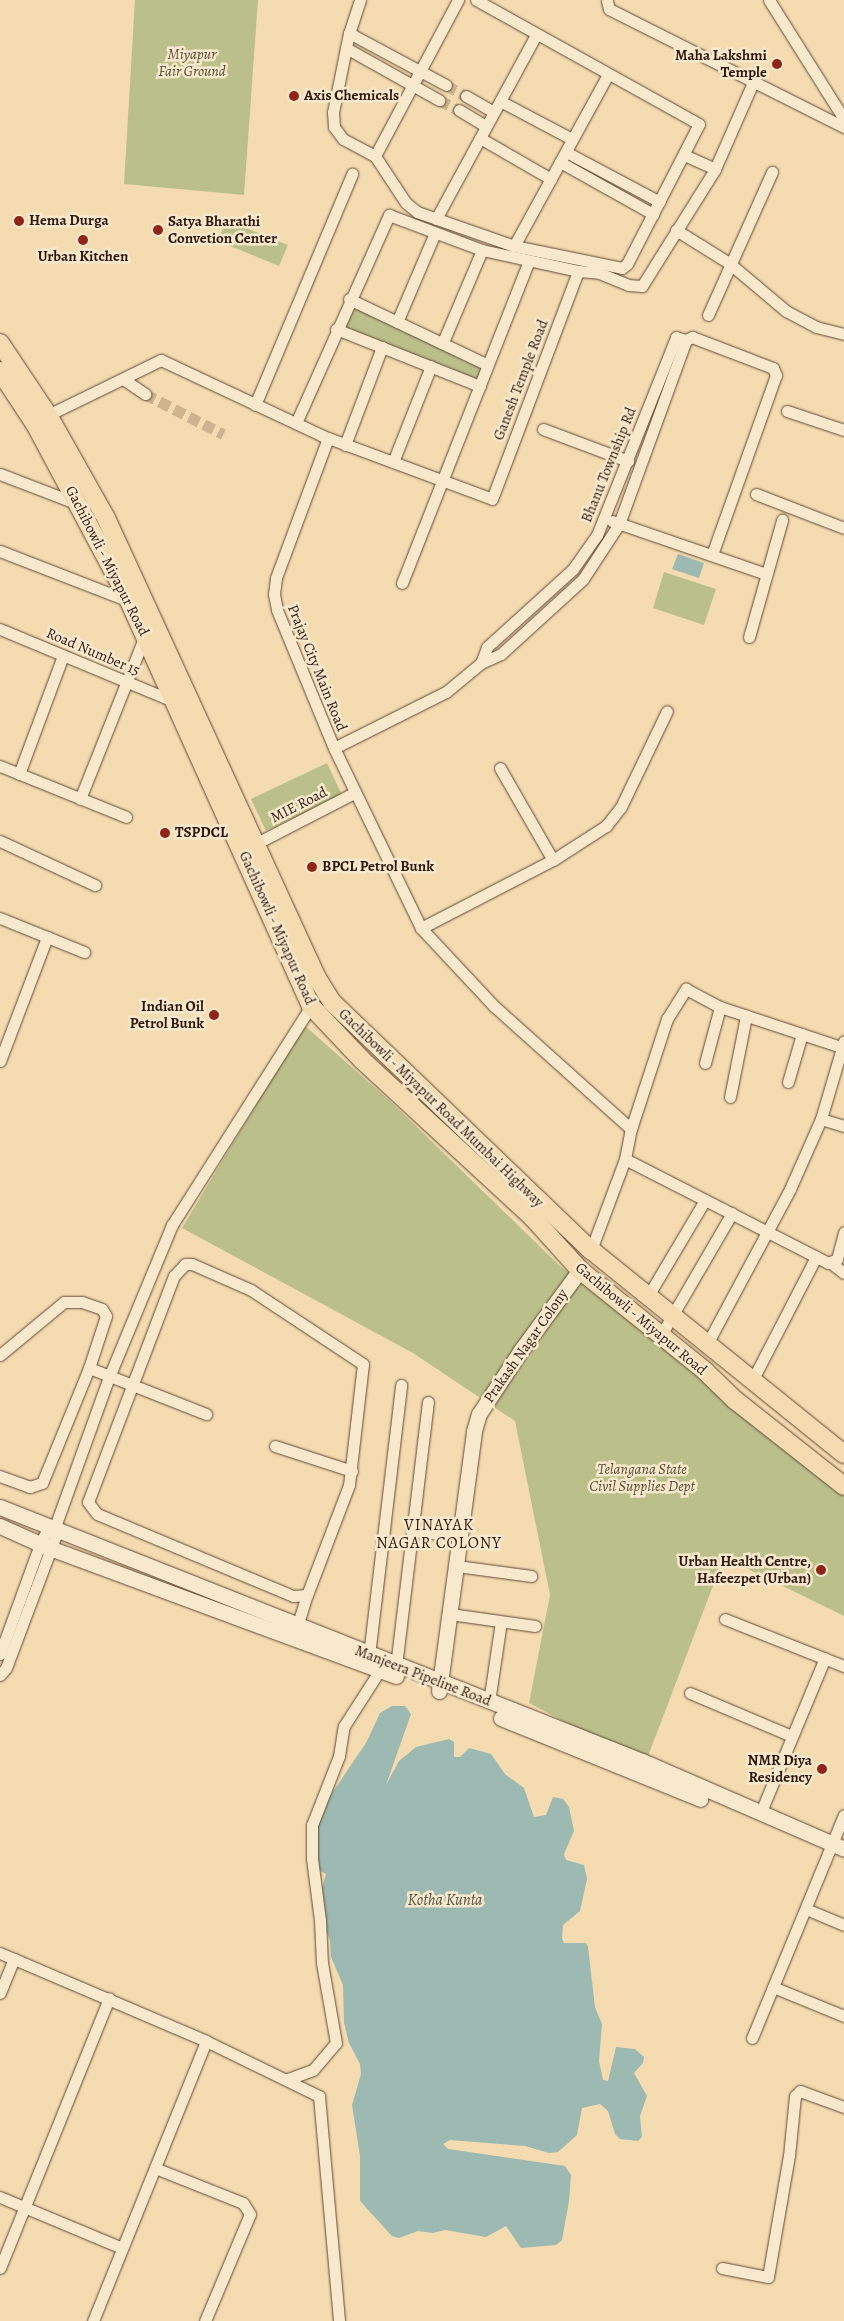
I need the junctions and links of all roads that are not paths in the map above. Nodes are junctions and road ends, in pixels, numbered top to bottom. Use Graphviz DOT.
graph roads {
  1 [pos="360,0"];
  2 [pos="458,0"];
  3 [pos="476,0"];
  4 [pos="605,0"];
  5 [pos="769,0"];
  6 [pos="349,33"];
  7 [pos="536,35"];
  8 [pos="346,48"];
  9 [pos="420,72"];
  10 [pos="608,74"];
  11 [pos="754,80"];
  12 [pos="412,86"];
  13 [pos="446,86"];
  14 [pos="466,96"];
  15 [pos="439,100"];
  16 [pos="500,101"];
  17 [pos="459,110"];
  18 [pos="494,112"];
  19 [pos="844,119"];
  20 [pos="486,126"];
  21 [pos="844,127"];
  22 [pos="480,138"];
  23 [pos="572,140"];
  24 [pos="566,152"];
  25 [pos="684,155"];
  26 [pos="375,156"];
  27 [pos="560,162"];
  28 [pos="715,169"];
  29 [pos="772,172"];
  30 [pos="352,174"];
  31 [pos="551,178"];
  32 [pos="660,202"];
  33 [pos="653,214"];
  34 [pos="436,219"];
  35 [pos="676,230"];
  36 [pos="435,233"];
  37 [pos="514,246"];
  38 [pos="482,250"];
  39 [pos="529,261"];
  40 [pos="731,264"];
  41 [pos="578,272"];
  42 [pos="349,299"];
  43 [pos="708,315"];
  44 [pos="397,322"];
  45 [pos="336,328"];
  46 [pos="844,334"];
  47 [pos="686,340"];
  48 [pos="443,342"];
  49 [pos="0,343"];
  50 [pos="382,347"];
  51 [pos="486,364"];
  52 [pos="431,366"];
  53 [pos="0,371"];
  54 [pos="124,379"];
  55 [pos="480,386"];
  56 [pos="144,394"];
  57 [pos="255,405"];
  58 [pos="787,411"];
  59 [pos="48,415"];
  60 [pos="296,423"];
  61 [pos="543,429"];
  62 [pos="844,430"];
  63 [pos="328,438"];
  64 [pos="346,445"];
  65 [pos="628,461"];
  66 [pos="393,462"];
  67 [pos="0,474"];
  68 [pos="442,480"];
  69 [pos="756,494"];
  70 [pos="80,505"];
  71 [pos="606,518"];
  72 [pos="782,520"];
  73 [pos="619,524"];
  74 [pos="844,528"];
  75 [pos="0,552"];
  76 [pos="712,555"];
  77 [pos="766,574"];
  78 [pos="402,583"];
  79 [pos="129,601"];
  80 [pos="0,629"];
  81 [pos="145,636"];
  82 [pos="749,637"];
  83 [pos="64,656"];
  84 [pos="482,663"];
  85 [pos="127,682"];
  86 [pos="175,702"];
  87 [pos="667,711"];
  88 [pos="334,748"];
  89 [pos="0,766"];
  90 [pos="500,768"];
  91 [pos="18,774"];
  92 [pos="354,793"];
  93 [pos="80,799"];
  94 [pos="126,817"];
  95 [pos="0,841"];
  96 [pos="257,843"];
  97 [pos="553,860"];
  98 [pos="95,885"];
  99 [pos="0,918"];
  100 [pos="421,928"];
  101 [pos="47,937"];
  102 [pos="84,952"];
  103 [pos="311,1006"];
  104 [pos="720,1007"];
  105 [pos="746,1016"];
  106 [pos="802,1034"];
  107 [pos="843,1045"];
  108 [pos="0,1061"];
  109 [pos="705,1063"];
  110 [pos="788,1082"];
  111 [pos="730,1097"];
  112 [pos="821,1119"];
  113 [pos="844,1126"];
  114 [pos="631,1129"];
  115 [pos="625,1159"];
  116 [pos="517,1192"];
  117 [pos="705,1200"];
  118 [pos="732,1213"];
  119 [pos="770,1232"];
  120 [pos="844,1232"];
  121 [pos="591,1250"];
  122 [pos="816,1257"];
  123 [pos="831,1263"];
  124 [pos="580,1270"];
  125 [pos="844,1273"];
  126 [pos="648,1296"];
  127 [pos="674,1317"];
  128 [pos="661,1335"];
  129 [pos="707,1344"];
  130 [pos="0,1355"];
  131 [pos="89,1368"];
  132 [pos="109,1377"];
  133 [pos="752,1381"];
  134 [pos="401,1385"];
  135 [pos="132,1386"];
  136 [pos="428,1402"];
  137 [pos="206,1414"];
  138 [pos="275,1446"];
  139 [pos="844,1454"];
  140 [pos="352,1471"];
  141 [pos="0,1476"];
  142 [pos="844,1486"];
  143 [pos="0,1507"];
  144 [pos="0,1526"];
  145 [pos="53,1528"];
  146 [pos="412,1531"];
  147 [pos="461,1536"];
  148 [pos="45,1546"];
  149 [pos="457,1566"];
  150 [pos="531,1576"];
  151 [pos="307,1594"];
  152 [pos="228,1607"];
  153 [pos="450,1614"];
  154 [pos="725,1619"];
  155 [pos="502,1622"];
  156 [pos="535,1626"];
  157 [pos="297,1627"];
  158 [pos="0,1654"];
  159 [pos="369,1655"];
  160 [pos="825,1658"];
  161 [pos="396,1666"];
  162 [pos="844,1666"];
  163 [pos="380,1670"];
  164 [pos="0,1675"];
  165 [pos="440,1687"];
  166 [pos="690,1693"];
  167 [pos="489,1702"];
  168 [pos="792,1736"];
  169 [pos="760,1814"];
  170 [pos="844,1815"];
  171 [pos="835,1849"];
  172 [pos="844,1860"];
  173 [pos="806,1909"];
  174 [pos="844,1925"];
  175 [pos="0,1953"];
  176 [pos="14,1959"];
  177 [pos="774,1987"];
  178 [pos="0,1993"];
  179 [pos="109,1998"];
  180 [pos="844,2016"];
  181 [pos="752,2038"];
  182 [pos="206,2041"];
  183 [pos="288,2079"];
  184 [pos="844,2107"];
  185 [pos="155,2168"];
  186 [pos="0,2197"];
  187 [pos="24,2207"];
  188 [pos="122,2248"];
  189 [pos="0,2268"];
  190 [pos="722,2268"];
  191 [pos="93,2321"];
  192 [pos="205,2321"];
  193 [pos="339,2321"];
  1 -- 6 [label="street"];
  2 -- 9 [label="street"];
  3 -- 7 [label="street"];
  4 -- 11 [label="street"];
  5 -- 19 [label="street"];
  6 -- 8 [label="street"];
  6 -- 9 [label="street"];
  7 -- 10 [label="street"];
  7 -- 16 [label="street"];
  8 -- 12 [label="street"];
  8 -- 26 [label="street"];
  9 -- 12 [label="street"];
  9 -- 13 [label="street"];
  10 -- 23 [label="street"];
  10 -- 25 [label="street"];
  11 -- 21 [label="street"];
  11 -- 28 [label="street"];
  12 -- 15 [label="street"];
  12 -- 26 [label="street"];
  14 -- 18 [label="street"];
  16 -- 18 [label="street"];
  16 -- 23 [label="street"];
  17 -- 20 [label="street"];
  18 -- 20 [label="street"];
  20 -- 22 [label="street"];
  22 -- 31 [label="street"];
  22 -- 34 [label="street"];
  23 -- 24 [label="street"];
  24 -- 27 [label="street"];
  24 -- 32 [label="street"];
  25 -- 28 [label="street"];
  25 -- 32 [label="street"];
  26 -- 34 [label="street"];
  27 -- 31 [label="street"];
  27 -- 33 [label="street"];
  28 -- 35 [label="street"];
  29 -- 40 [label="street"];
  30 -- 57 [label="street"];
  31 -- 37 [label="street"];
  32 -- 33 [label="street"];
  33 -- 37 [label="street"];
  34 -- 37 [label="street"];
  35 -- 40 [label="street"];
  35 -- 41 [label="street"];
  36 -- 38 [label="street"];
  36 -- 42 [label="street"];
  36 -- 44 [label="street"];
  38 -- 39 [label="street"];
  38 -- 48 [label="street"];
  39 -- 41 [label="street"];
  39 -- 51 [label="street"];
  40 -- 43 [label="street"];
  40 -- 46 [label="street"];
  41 -- 68 [label="street, Ganesh Temple Road"];
  42 -- 44 [label="street"];
  42 -- 45 [label="street"];
  44 -- 48 [label="street"];
  45 -- 50 [label="street"];
  45 -- 60 [label="street"];
  47 -- 65 [label="street, Bhanu Township Rd"];
  47 -- 73 [label="street, Bhanu Township Rd"];
  47 -- 76 [label="street"];
  48 -- 51 [label="street"];
  49 -- 59 [label="main road, Gachibowli - Miyapur Road Mumbai Highway"];
  50 -- 52 [label="street"];
  50 -- 64 [label="street"];
  51 -- 55 [label="street"];
  52 -- 55 [label="street"];
  52 -- 66 [label="street"];
  53 -- 70 [label="main road, Gachibowli - Miyapur Road"];
  54 -- 56 [label="street"];
  54 -- 57 [label="street"];
  54 -- 59 [label="street"];
  55 -- 68 [label="street"];
  57 -- 60 [label="street"];
  58 -- 62 [label="street"];
  59 -- 96 [label="main road, Gachibowli - Miyapur Road Mumbai Highway"];
  60 -- 63 [label="street"];
  61 -- 65 [label="street"];
  63 -- 64 [label="street"];
  63 -- 88 [label="street, Prajay City Main Road"];
  64 -- 66 [label="street"];
  65 -- 71 [label="street, Bhanu Township Rd"];
  66 -- 68 [label="street"];
  67 -- 70 [label="street"];
  68 -- 78 [label="street"];
  69 -- 74 [label="street"];
  70 -- 79 [label="main road, Gachibowli - Miyapur Road"];
  71 -- 73 [label="street"];
  71 -- 84 [label="street, Bhanu Township Rd"];
  72 -- 77 [label="street"];
  73 -- 76 [label="street, Bhanu Township Rd"];
  73 -- 84 [label="street, Bhanu Township Rd"];
  75 -- 79 [label="street"];
  76 -- 77 [label="street, Bhanu Township Rd"];
  77 -- 82 [label="street"];
  79 -- 81 [label="main road, Gachibowli - Miyapur Road"];
  80 -- 83 [label="street, Road Number 15"];
  81 -- 85 [label="street"];
  81 -- 86 [label="main road, Gachibowli - Miyapur Road"];
  83 -- 85 [label="street, Road Number 15"];
  83 -- 91 [label="street"];
  84 -- 88 [label="street, Bhanu Township Rd"];
  85 -- 86 [label="street, Road Number 15"];
  85 -- 93 [label="street"];
  86 -- 103 [label="main road, Gachibowli - Miyapur Road"];
  87 -- 97 [label="street"];
  88 -- 92 [label="street, Prajay City Main Road"];
  89 -- 91 [label="street"];
  90 -- 97 [label="street"];
  91 -- 93 [label="street"];
  92 -- 96 [label="street, MIE Road"];
  92 -- 100 [label="street, Prajay City Main Road"];
  93 -- 94 [label="street"];
  95 -- 98 [label="street"];
  96 -- 116 [label="main road, Gachibowli - Miyapur Road Mumbai Highway"];
  97 -- 100 [label="street"];
  99 -- 101 [label="street"];
  100 -- 114 [label="street, Prajay City Main Road"];
  101 -- 102 [label="street"];
  101 -- 108 [label="street"];
  103 -- 116 [label="main road, Gachibowli - Miyapur Road"];
  103 -- 132 [label="street"];
  104 -- 105 [label="street"];
  104 -- 109 [label="street"];
  104 -- 114 [label="street"];
  105 -- 106 [label="street"];
  105 -- 111 [label="street"];
  106 -- 107 [label="street"];
  106 -- 110 [label="street"];
  107 -- 112 [label="street"];
  112 -- 113 [label="street"];
  112 -- 119 [label="street"];
  114 -- 115 [label="street"];
  115 -- 117 [label="street"];
  115 -- 121 [label="street"];
  116 -- 121 [label="main road, Gachibowli - Miyapur Road Mumbai Highway"];
  116 -- 124 [label="main road, Gachibowli - Miyapur Road"];
  117 -- 118 [label="street"];
  117 -- 126 [label="street"];
  118 -- 119 [label="street"];
  118 -- 127 [label="street"];
  119 -- 122 [label="street"];
  119 -- 129 [label="street"];
  120 -- 123 [label="street"];
  121 -- 126 [label="main road, Gachibowli - Miyapur Road Mumbai Highway"];
  122 -- 123 [label="street"];
  122 -- 133 [label="street"];
  123 -- 125 [label="street"];
  124 -- 128 [label="main road, Gachibowli - Miyapur Road"];
  124 -- 147 [label="main road, Prakash Nagar Colony"];
  126 -- 127 [label="main road, Gachibowli - Miyapur Road Mumbai Highway"];
  127 -- 128 [label="street"];
  127 -- 129 [label="main road, Gachibowli - Miyapur Road Mumbai Highway"];
  128 -- 142 [label="main road, Gachibowli - Miyapur Road"];
  129 -- 133 [label="main road, Gachibowli - Miyapur Road Mumbai Highway"];
  130 -- 131 [label="street"];
  131 -- 132 [label="street"];
  131 -- 141 [label="street"];
  132 -- 135 [label="street"];
  132 -- 145 [label="street"];
  133 -- 139 [label="main road, Gachibowli - Miyapur Road Mumbai Highway"];
  134 -- 159 [label="street"];
  135 -- 137 [label="street"];
  135 -- 140 [label="street"];
  135 -- 151 [label="street"];
  136 -- 146 [label="street"];
  138 -- 140 [label="street"];
  140 -- 151 [label="street"];
  143 -- 145 [label="main road, Manjeera Pipeline Road"];
  144 -- 148 [label="main road, Manjeera Pipeline Road"];
  145 -- 148 [label="street"];
  145 -- 152 [label="main road, Manjeera Pipeline Road"];
  146 -- 147 [label="street"];
  146 -- 161 [label="street"];
  147 -- 149 [label="main road, Prakash Nagar Colony"];
  148 -- 152 [label="main road, Manjeera Pipeline Road"];
  148 -- 158 [label="street"];
  148 -- 164 [label="street"];
  149 -- 150 [label="street"];
  149 -- 153 [label="main road, Prakash Nagar Colony"];
  151 -- 157 [label="street"];
  152 -- 157 [label="main road, Manjeera Pipeline Road"];
  152 -- 163 [label="main road, Manjeera Pipeline Road"];
  153 -- 155 [label="street"];
  153 -- 165 [label="main road, Prakash Nagar Colony"];
  154 -- 160 [label="street"];
  155 -- 156 [label="street"];
  155 -- 167 [label="street"];
  157 -- 159 [label="main road, Manjeera Pipeline Road"];
  159 -- 161 [label="main road, Manjeera Pipeline Road"];
  160 -- 162 [label="street"];
  160 -- 168 [label="street"];
  161 -- 165 [label="main road, Manjeera Pipeline Road"];
  163 -- 165 [label="main road, Manjeera Pipeline Road"];
  163 -- 183 [label="street"];
  165 -- 167 [label="main road, Manjeera Pipeline Road"];
  165 -- 171 [label="main road, Manjeera Pipeline Road"];
  166 -- 168 [label="street"];
  167 -- 169 [label="main road, Manjeera Pipeline Road"];
  168 -- 169 [label="street"];
  169 -- 171 [label="main road, Manjeera Pipeline Road"];
  170 -- 171 [label="street"];
  171 -- 172 [label="main road, Manjeera Pipeline Road"];
  171 -- 173 [label="street"];
  173 -- 174 [label="street"];
  173 -- 177 [label="street"];
  175 -- 176 [label="street"];
  176 -- 178 [label="street"];
  176 -- 179 [label="street"];
  177 -- 180 [label="street"];
  177 -- 181 [label="street"];
  179 -- 182 [label="street"];
  179 -- 187 [label="street"];
  182 -- 183 [label="street"];
  182 -- 185 [label="street"];
  183 -- 193 [label="street"];
  184 -- 190 [label="street"];
  185 -- 188 [label="street"];
  185 -- 192 [label="street"];
  186 -- 187 [label="street"];
  187 -- 188 [label="street"];
  187 -- 189 [label="street"];
  188 -- 191 [label="street"];
}
